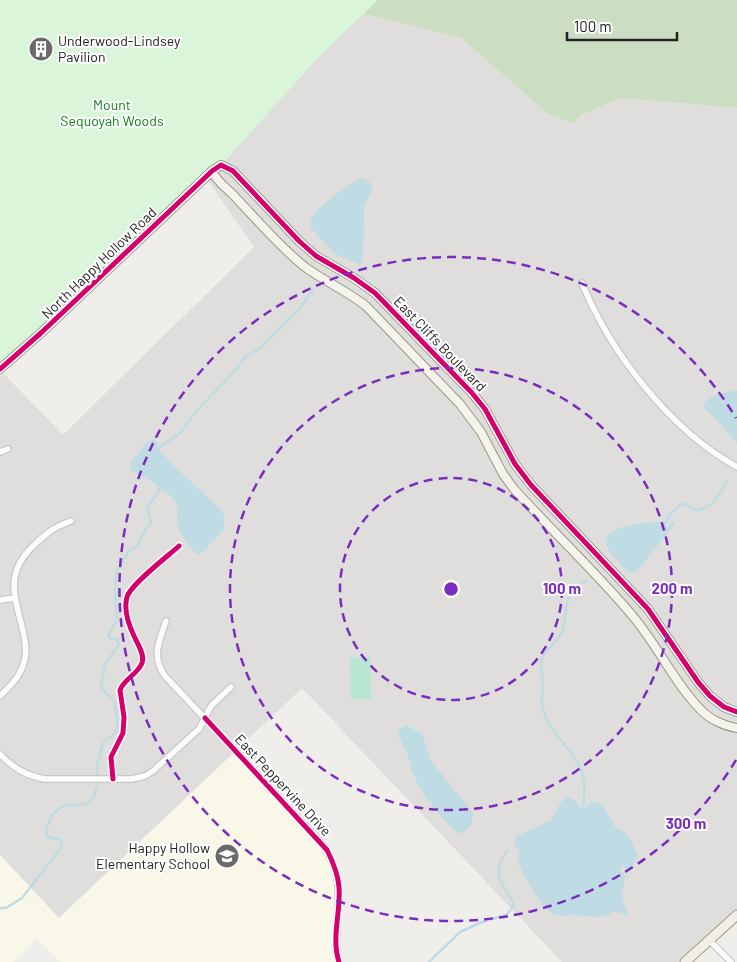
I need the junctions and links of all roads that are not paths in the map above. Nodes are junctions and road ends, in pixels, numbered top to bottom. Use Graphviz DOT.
graph roads {
  1 [pos="212,171"];
  2 [pos="303,244"];
  3 [pos="292,256"];
  4 [pos="582,283"];
  5 [pos="0,368"];
  6 [pos="8,449"];
  7 [pos="0,452"];
  8 [pos="737,466"];
  9 [pos="71,521"];
  10 [pos="15,598"];
  11 [pos="0,600"];
  12 [pos="166,621"];
  13 [pos="231,687"];
  14 [pos="0,696"];
  15 [pos="737,712"];
  16 [pos="205,718"];
  17 [pos="737,728"];
  18 [pos="0,754"];
  19 [pos="737,915"];
  20 [pos="709,940"];
  21 [pos="339,962"];
  22 [pos="685,962"];
  23 [pos="731,962"];
  1 -- 2 [label="street, East Cliffs Boulevard"];
  1 -- 3 [label="street, East Cliffs Boulevard"];
  1 -- 5 [label="street, North Happy Hollow Road"];
  2 -- 3 [label="street"];
  2 -- 15 [label="street, East Cliffs Boulevard"];
  3 -- 17 [label="street, East Cliffs Boulevard"];
  4 -- 8 [label="street"];
  6 -- 7 [label="street"];
  9 -- 10 [label="street"];
  10 -- 11 [label="street"];
  10 -- 14 [label="street"];
  12 -- 16 [label="street, East Peppervine Drive"];
  13 -- 16 [label="street"];
  16 -- 18 [label="street"];
  16 -- 21 [label="street, East Peppervine Drive"];
  19 -- 20 [label="main road"];
  20 -- 22 [label="main road"];
  20 -- 23 [label="street"];
}
